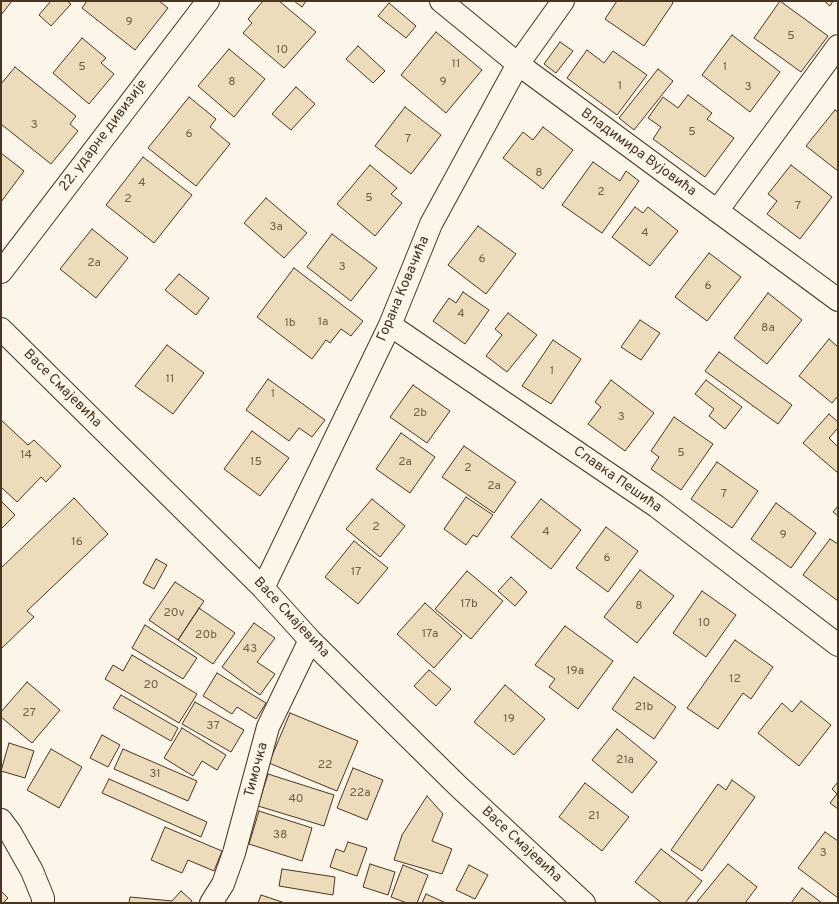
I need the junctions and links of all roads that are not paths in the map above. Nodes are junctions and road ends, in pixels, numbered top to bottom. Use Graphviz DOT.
graph roads {
  1 [pos="208,1"];
  2 [pos="441,1"];
  3 [pos="562,1"];
  4 [pos="838,46"];
  5 [pos="518,64"];
  6 [pos="717,211"];
  7 [pos="1,272"];
  8 [pos="838,300"];
  9 [pos="390,325"];
  10 [pos="4,339"];
  11 [pos="263,588"];
  12 [pos="310,640"];
  13 [pos="838,645"];
  14 [pos="1,820"];
  15 [pos="43,903"];
  16 [pos="212,903"];
  17 [pos="584,903"];
  1 -- 7 [label="street, 22. ударне дивизије"];
  2 -- 5 [label="street, Владимира Вујовића"];
  3 -- 5 [label="street, Горана Ковачића"];
  4 -- 6 [label="street"];
  5 -- 6 [label="street, Владимира Вујовића"];
  5 -- 9 [label="street, Горана Ковачића"];
  6 -- 8 [label="street, Владимира Вујовића"];
  9 -- 11 [label="street, Горана Ковачића"];
  9 -- 13 [label="street, Славка Пешића"];
  10 -- 11 [label="street, Васе Смајевића"];
  11 -- 12 [label="street, Васе Смајевића"];
  12 -- 16 [label="street, Тимочка"];
  12 -- 17 [label="street, Васе Смајевића"];
  14 -- 15 [label="street"];
}
